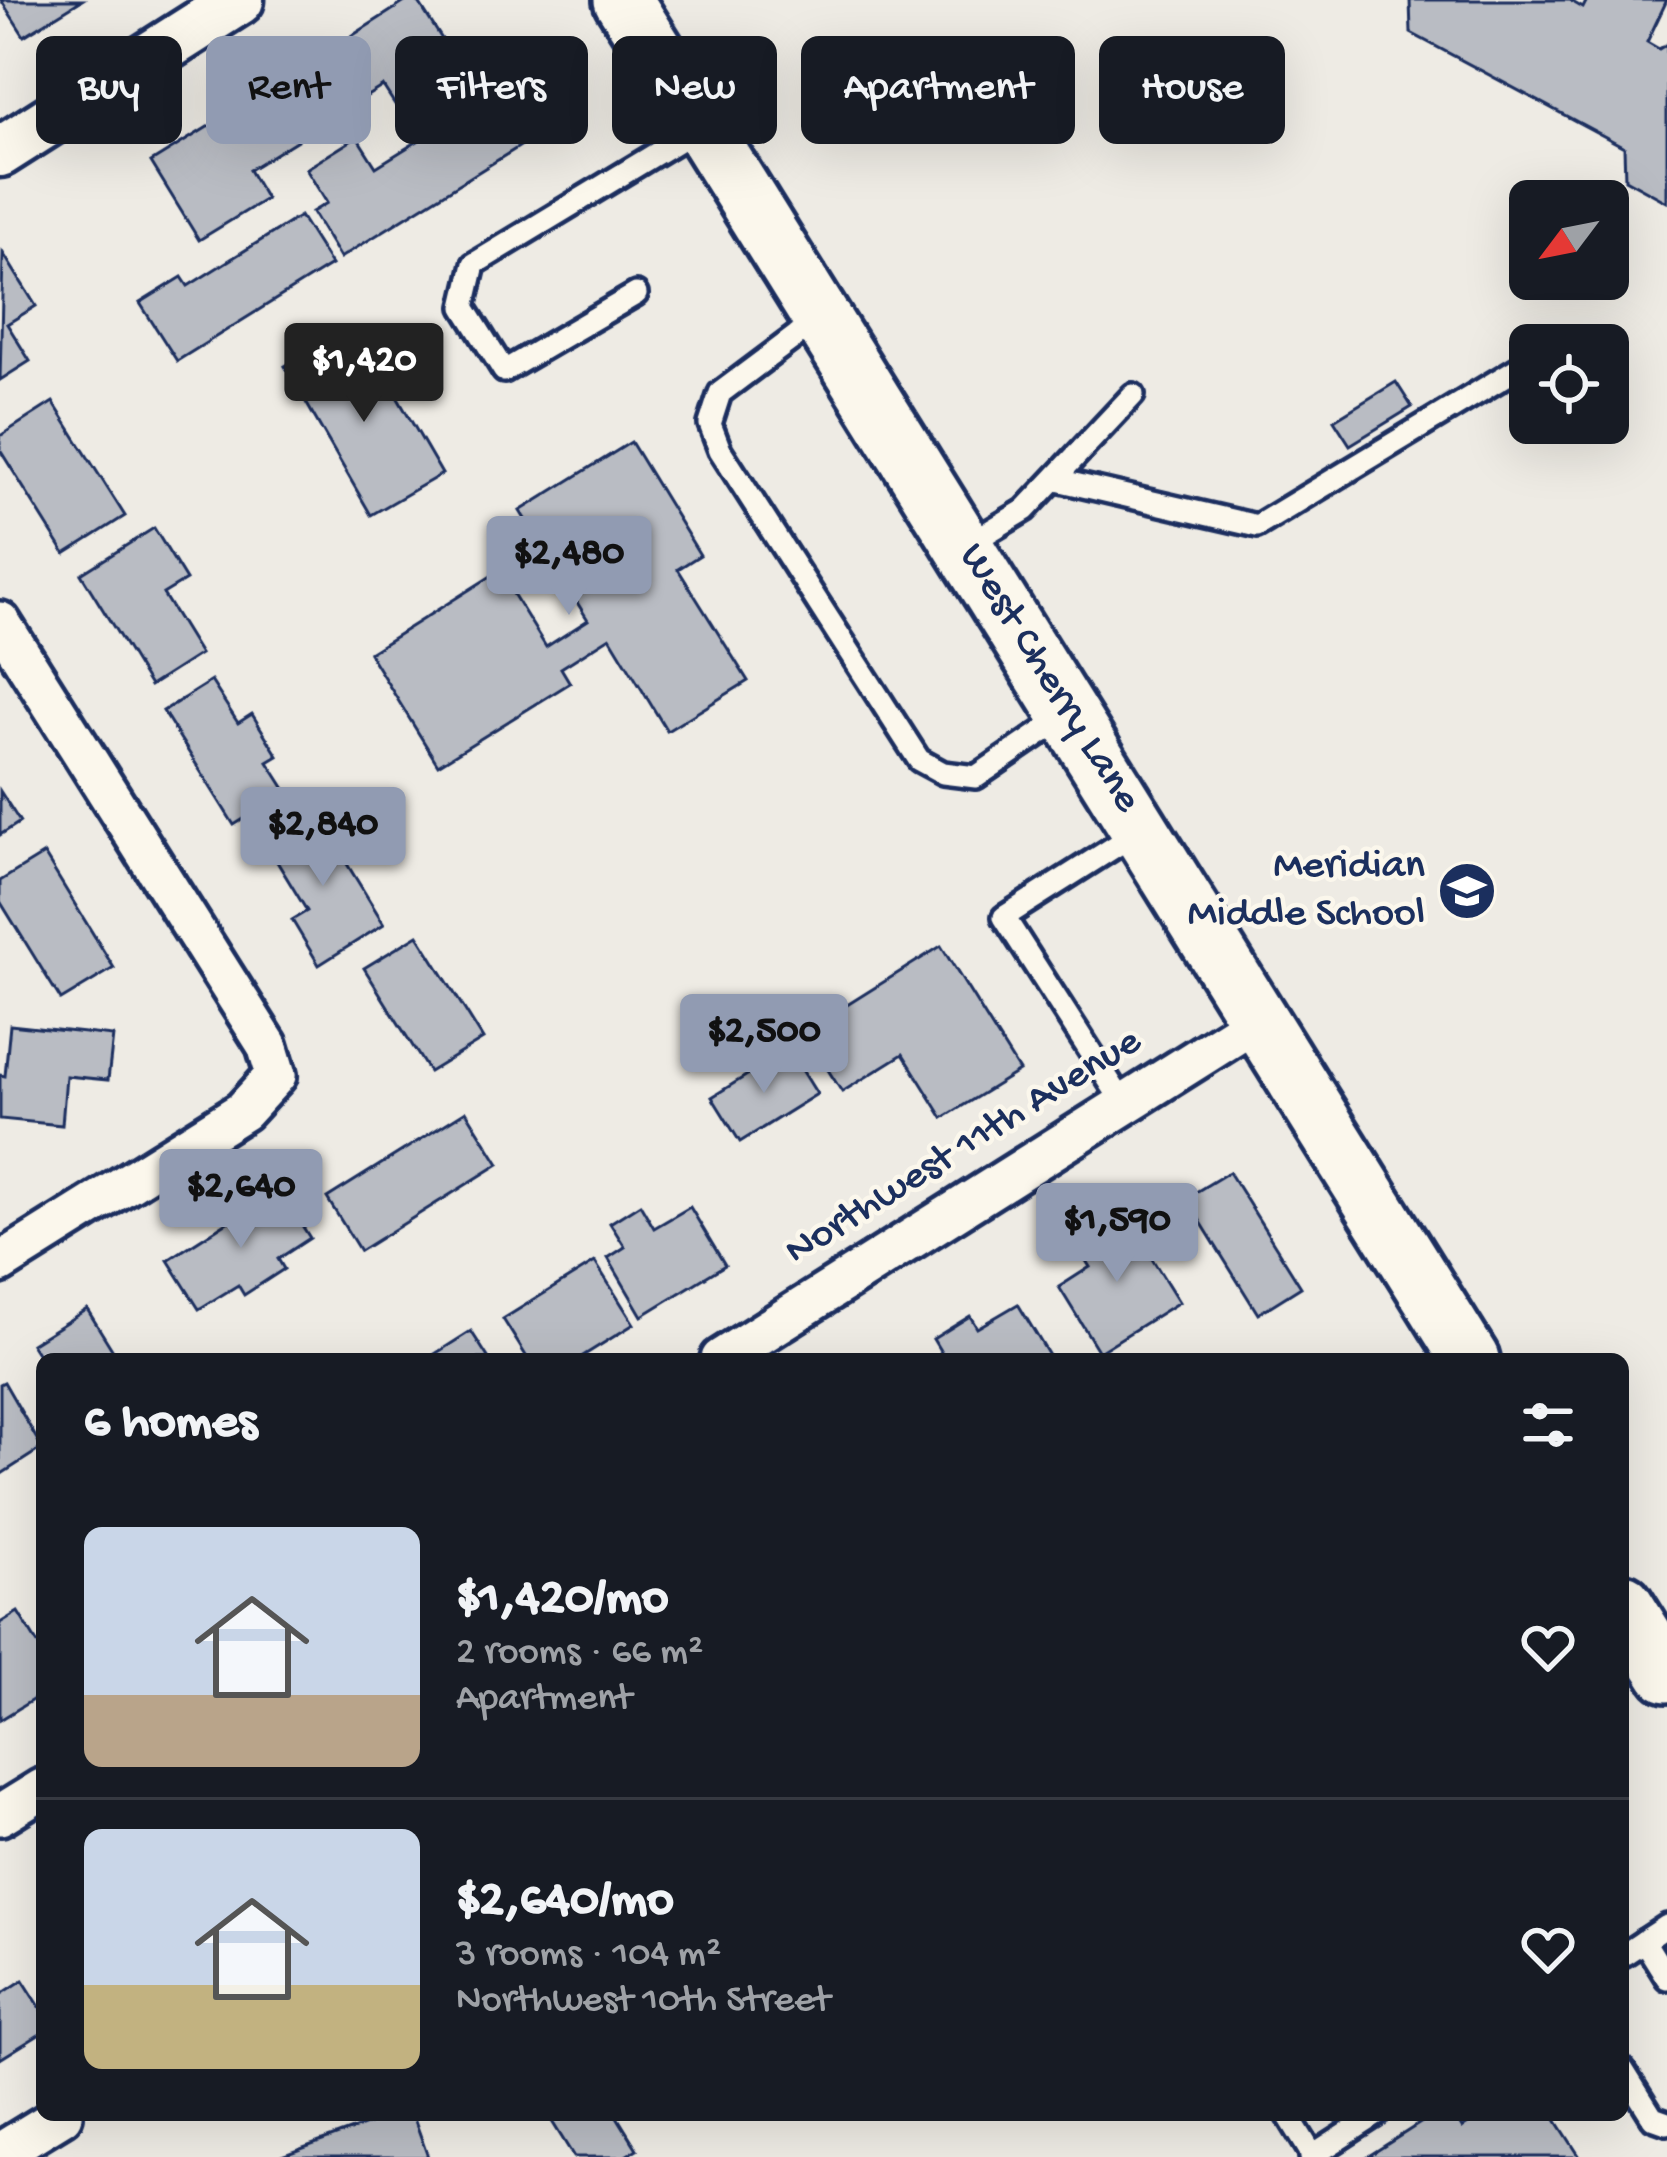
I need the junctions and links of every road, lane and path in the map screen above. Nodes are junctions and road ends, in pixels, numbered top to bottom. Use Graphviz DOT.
graph roads {
  1 [pos="239,0"];
  2 [pos="623,0"];
  3 [pos="646,36"];
  4 [pos="671,144"];
  5 [pos="714,144"];
  6 [pos="0,152"];
  7 [pos="636,294"];
  8 [pos="821,318"];
  9 [pos="1509,374"];
  10 [pos="1132,395"];
  11 [pos="1058,480"];
  12 [pos="965,546"];
  13 [pos="0,622"];
  14 [pos="1070,713"];
  15 [pos="1142,830"];
  16 [pos="1260,1019"];
  17 [pos="1124,1104"];
  18 [pos="0,1263"];
  19 [pos="730,1353"];
  20 [pos="1466,1353"];
  21 [pos="1629,1616"];
  22 [pos="1667,1673"];
  23 [pos="36,1793"];
  24 [pos="0,1815"];
  25 [pos="1667,1927"];
  26 [pos="1644,1941"];
  27 [pos="1629,1951"];
  28 [pos="1667,1978"];
  29 [pos="1629,2080"];
  30 [pos="52,2121"];
  31 [pos="1292,2121"];
  32 [pos="1367,2121"];
  33 [pos="1667,2122"];
  34 [pos="0,2152"];
  35 [pos="1312,2156"];
  1 -- 6 [label="street"];
  2 -- 3 [label="main road, West Cherry Lane"];
  4 -- 7 [label="lane"];
  5 -- 8 [label="main road, West Cherry Lane"];
  8 -- 12 [label="main road, West Cherry Lane"];
  8 -- 14 [label="lane"];
  9 -- 11 [label="lane"];
  10 -- 11 [label="lane"];
  11 -- 12 [label="lane"];
  12 -- 14 [label="main road, West Cherry Lane"];
  13 -- 18 [label="street"];
  14 -- 15 [label="main road, West Cherry Lane"];
  15 -- 16 [label="main road, West Cherry Lane"];
  15 -- 17 [label="lane"];
  16 -- 17 [label="street, Northwest 11th Avenue"];
  16 -- 20 [label="main road, West Cherry Lane"];
  17 -- 19 [label="street, Northwest 11th Avenue"];
  21 -- 22 [label="main road"];
  23 -- 24 [label="street"];
  25 -- 26 [label="lane"];
  26 -- 27 [label="lane"];
  26 -- 28 [label="lane"];
  29 -- 33 [label="lane"];
  30 -- 34 [label="street"];
  31 -- 35 [label="lane"];
  32 -- 35 [label="lane"];
}
